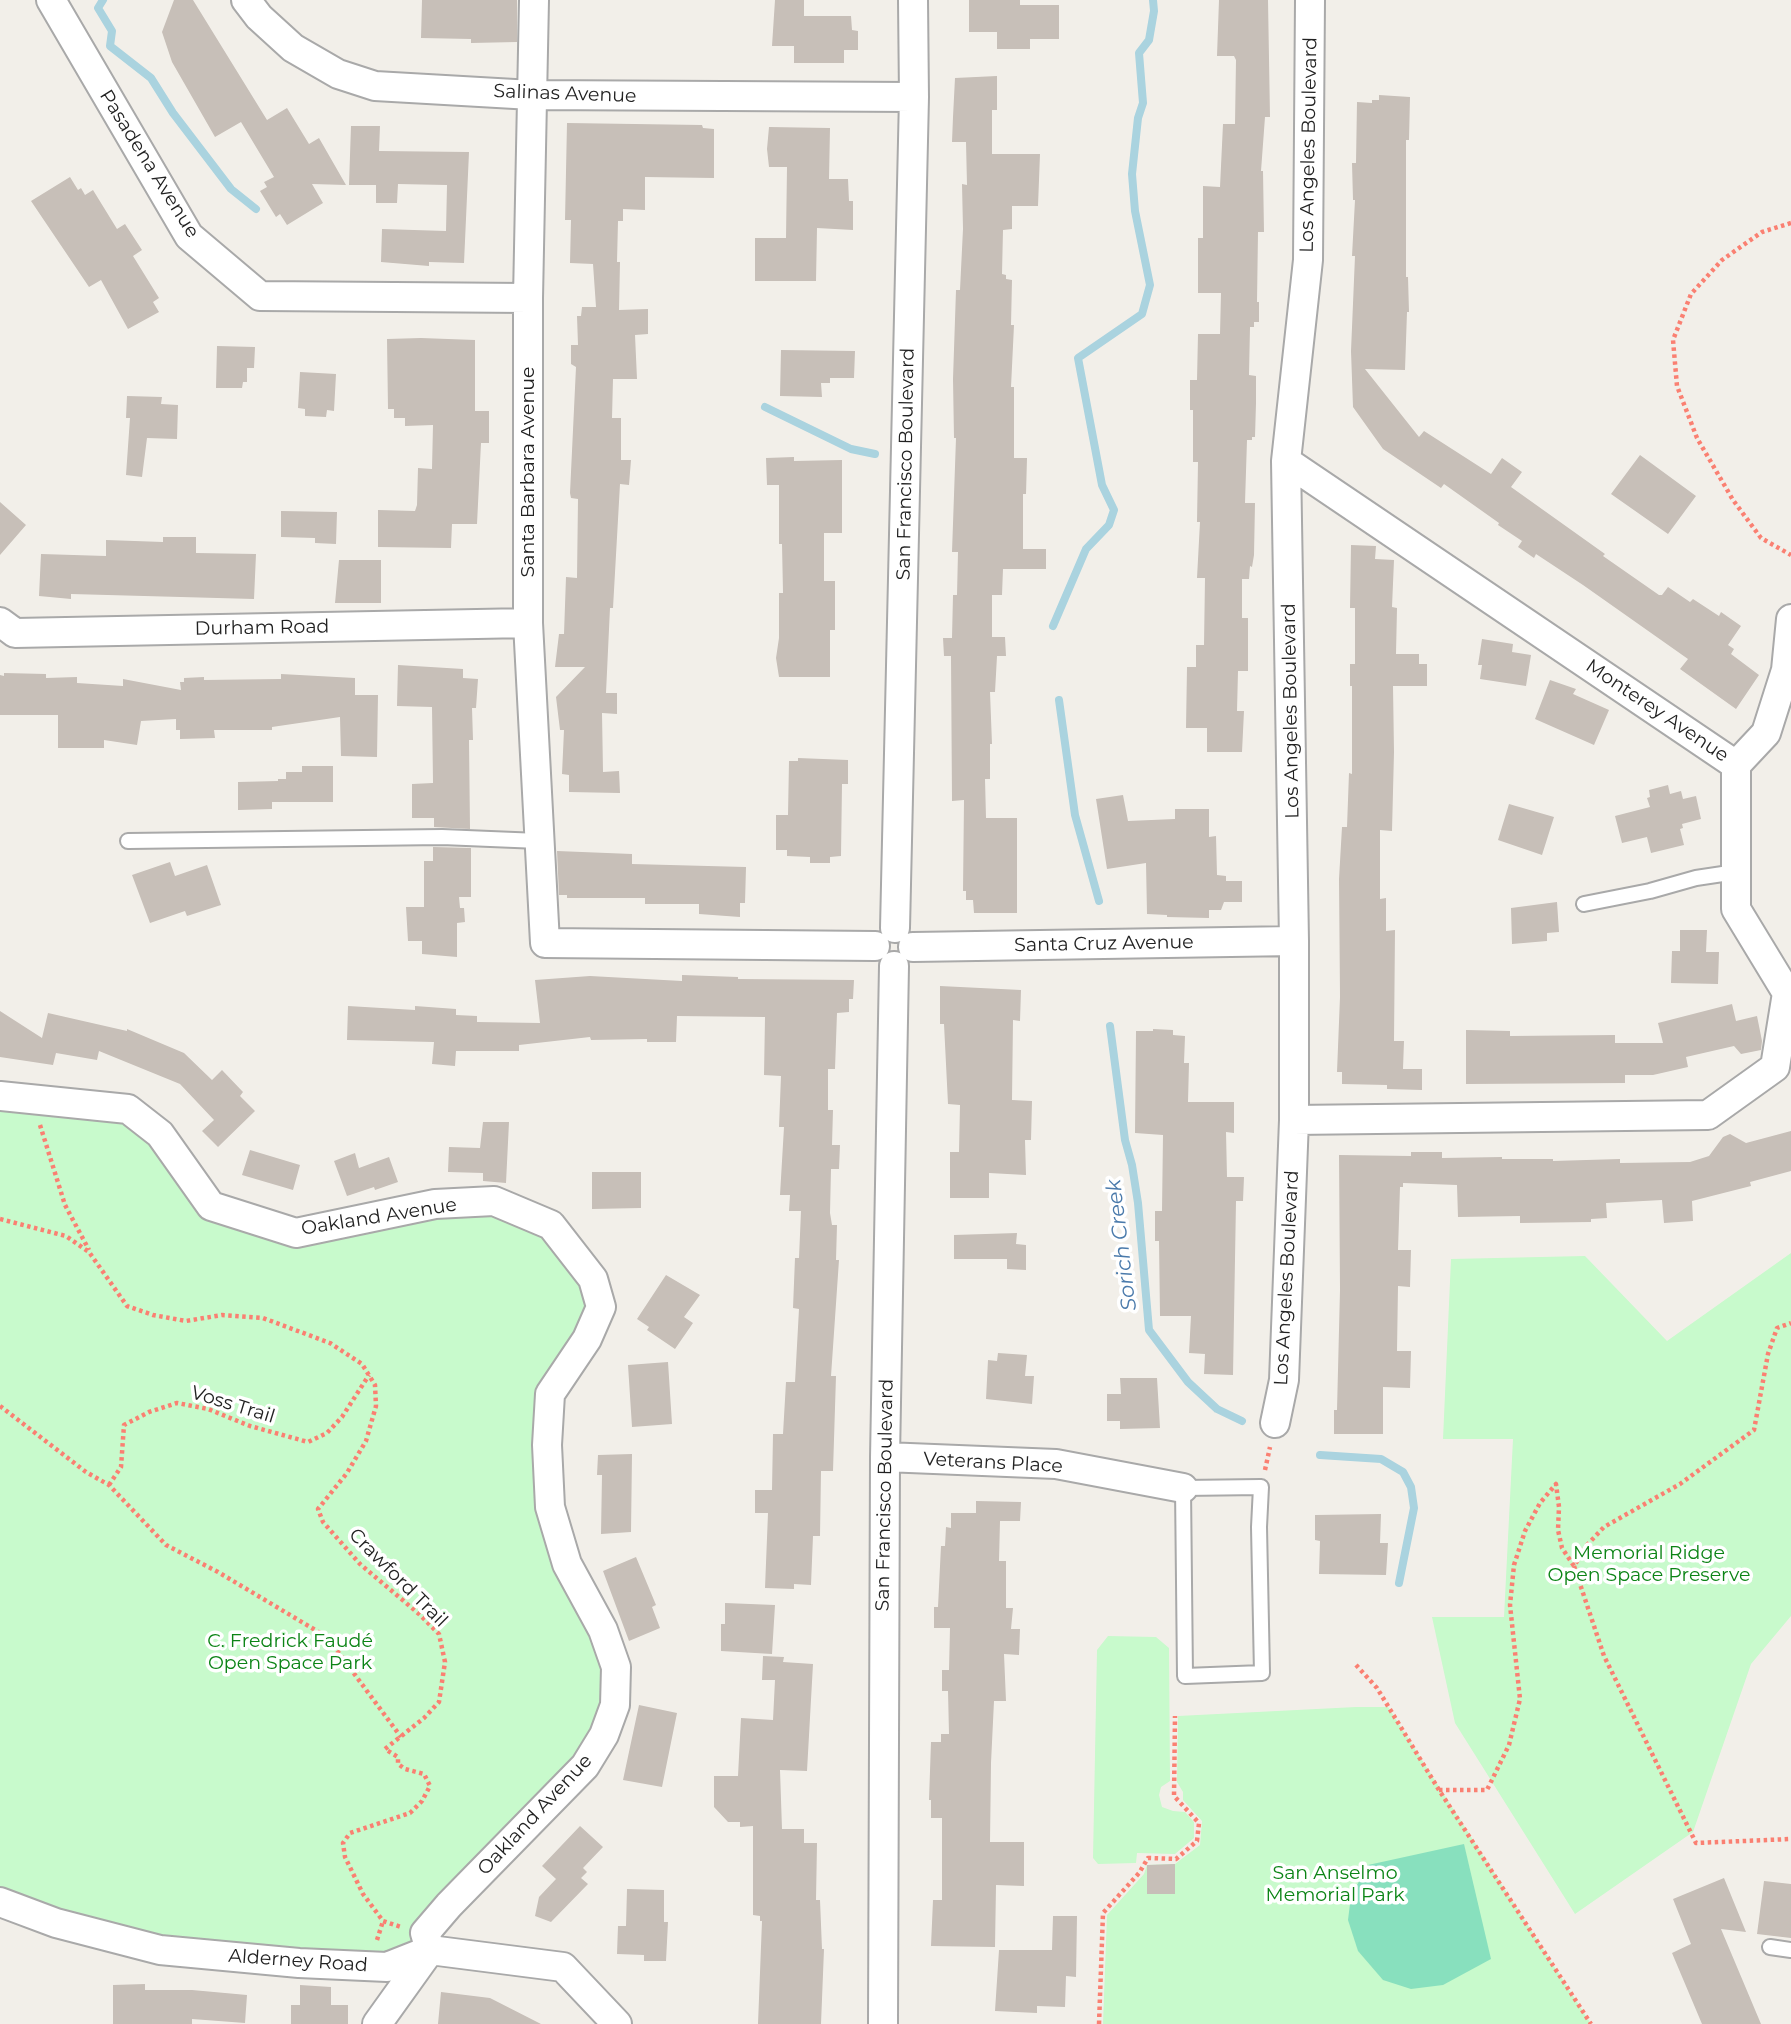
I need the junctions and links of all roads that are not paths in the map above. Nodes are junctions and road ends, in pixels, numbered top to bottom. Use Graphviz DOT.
graph roads {
  1 [pos="51,0"];
  2 [pos="246,0"];
  3 [pos="534,0"];
  4 [pos="913,0"];
  5 [pos="1311,0"];
  6 [pos="532,96"];
  7 [pos="914,97"];
  8 [pos="528,298"];
  9 [pos="1286,461"];
  10 [pos="1791,619"];
  11 [pos="0,622"];
  12 [pos="528,623"];
  13 [pos="1736,765"];
  14 [pos="128,841"];
  15 [pos="539,841"];
  16 [pos="1736,872"];
  17 [pos="1584,904"];
  18 [pos="1294,941"];
  19 [pos="545,943"];
  20 [pos="894,947"];
  21 [pos="0,1096"];
  22 [pos="1294,1120"];
  23 [pos="1275,1423"];
  24 [pos="885,1457"];
  25 [pos="1183,1488"];
  26 [pos="0,1902"];
  27 [pos="428,1941"];
  28 [pos="1770,1947"];
  29 [pos="1791,1950"];
  30 [pos="377,2024"];
  31 [pos="617,2024"];
  32 [pos="883,2024"];
  1 -- 8 [label="street, Pasadena Avenue"];
  2 -- 6 [label="street, Salinas Avenue"];
  3 -- 6 [label="street, Santa Barbara Avenue"];
  4 -- 7 [label="street, San Francisco Boulevard"];
  5 -- 9 [label="street, Los Angeles Boulevard"];
  6 -- 7 [label="street, Salinas Avenue"];
  6 -- 8 [label="street, Santa Barbara Avenue"];
  7 -- 20 [label="street, San Francisco Boulevard"];
  8 -- 12 [label="street, Santa Barbara Avenue"];
  9 -- 13 [label="street, Monterey Avenue"];
  9 -- 18 [label="street, Los Angeles Boulevard"];
  10 -- 13 [label="street"];
  11 -- 12 [label="street, Durham Road"];
  12 -- 15 [label="street, Santa Barbara Avenue"];
  13 -- 16 [label="street, Monterey Avenue"];
  14 -- 15 [label="lane"];
  15 -- 19 [label="street, Santa Barbara Avenue"];
  16 -- 17 [label="lane"];
  16 -- 22 [label="street, Monterey Avenue"];
  18 -- 20 [label="street, Santa Cruz Avenue"];
  18 -- 22 [label="street, Los Angeles Boulevard"];
  19 -- 20 [label="street, Santa Cruz Avenue"];
  20 -- 24 [label="street, San Francisco Boulevard"];
  21 -- 27 [label="street, Oakland Avenue"];
  22 -- 23 [label="street, Los Angeles Boulevard"];
  24 -- 25 [label="street, Veterans Place"];
  24 -- 32 [label="street, San Francisco Boulevard"];
  25 -- 25 [label="lane"];
  26 -- 27 [label="street, Alderney Road"];
  27 -- 30 [label="street, Oakland Avenue"];
  27 -- 31 [label="street, Alderney Road"];
  28 -- 29 [label="lane"];
}
